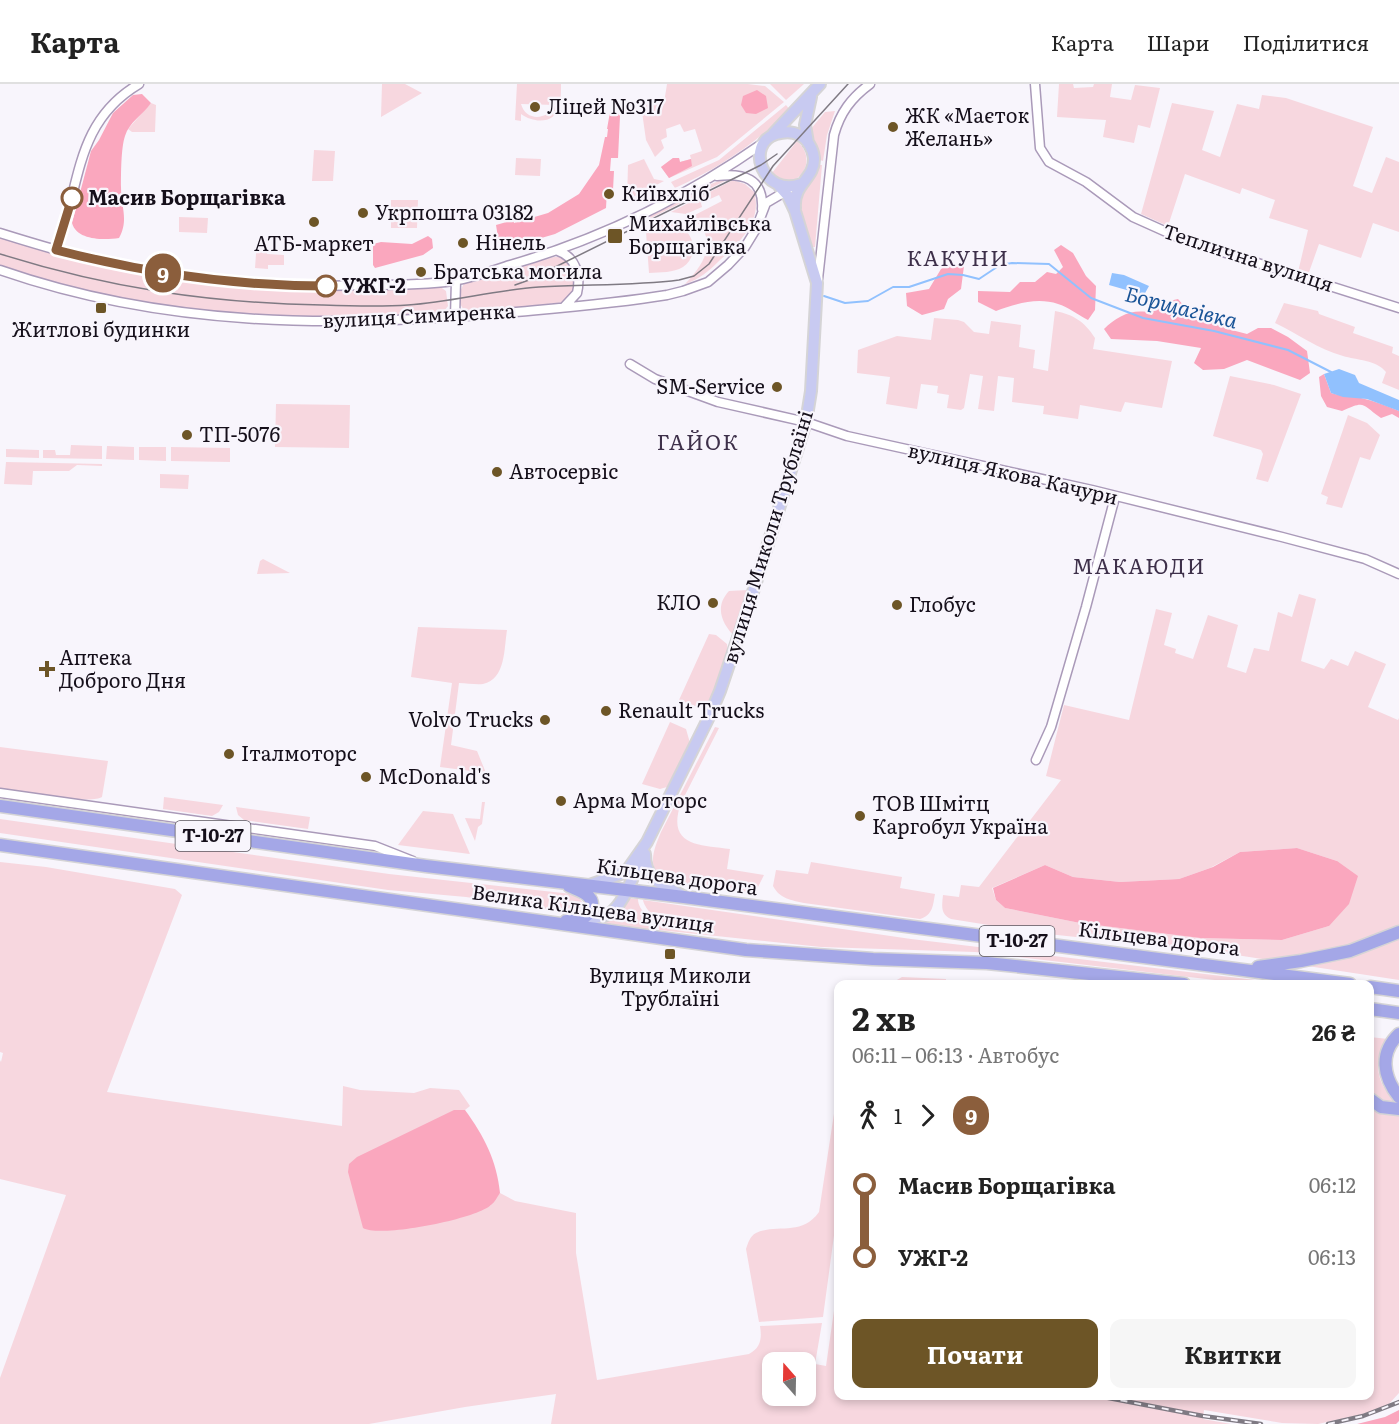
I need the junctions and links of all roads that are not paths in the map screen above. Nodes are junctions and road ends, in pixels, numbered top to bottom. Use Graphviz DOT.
graph roads {
  1 [pos="139,84"];
  2 [pos="870,84"];
  3 [pos="1035,84"];
  4 [pos="816,88"];
  5 [pos="768,139"];
  6 [pos="808,144"];
  7 [pos="713,177"];
  8 [pos="790,187"];
  9 [pos="762,209"];
  10 [pos="795,211"];
  11 [pos="0,233"];
  12 [pos="56,250"];
  13 [pos="558,251"];
  14 [pos="0,270"];
  15 [pos="456,280"];
  16 [pos="818,283"];
  17 [pos="564,307"];
  18 [pos="1399,308"];
  19 [pos="455,317"];
  20 [pos="630,364"];
  21 [pos="806,422"];
  22 [pos="1115,497"];
  23 [pos="1399,574"];
  24 [pos="1036,760"];
  25 [pos="0,793"];
  26 [pos="0,806"];
  27 [pos="0,845"];
  28 [pos="646,847"];
  29 [pos="426,866"];
  30 [pos="559,881"];
  31 [pos="589,885"];
  32 [pos="626,890"];
  33 [pos="684,897"];
  34 [pos="580,920"];
  35 [pos="550,923"];
  36 [pos="1399,932"];
  37 [pos="1242,969"];
  38 [pos="1146,980"];
  39 [pos="1321,980"];
  40 [pos="1374,988"];
  41 [pos="1399,991"];
  42 [pos="1374,1010"];
  43 [pos="1399,1013"];
  44 [pos="1399,1034"];
  45 [pos="1399,1097"];
  46 [pos="1374,1103"];
  47 [pos="1399,1109"];
  1 -- 12 [label="street"];
  2 -- 16 [label="street, вулиця Миколи Трублаїні"];
  3 -- 18 [label="street, Теплична вулиця"];
  4 -- 5 [label="main road, вулиця Симиренка"];
  4 -- 6 [label="main road, вулиця Симиренка"];
  5 -- 6 [label="main road"];
  5 -- 7 [label="street, вулиця Симиренка"];
  5 -- 8 [label="main road"];
  6 -- 8 [label="main road"];
  7 -- 9 [label="street"];
  7 -- 13 [label="street, вулиця Симиренка"];
  8 -- 9 [label="street"];
  8 -- 10 [label="main road"];
  8 -- 10 [label="main road"];
  9 -- 17 [label="street, вулиця Симиренка"];
  10 -- 16 [label="main road"];
  11 -- 12 [label="street, вулиця Симиренка"];
  12 -- 15 [label="street, вулиця Симиренка"];
  13 -- 15 [label="street, вулиця Симиренка"];
  13 -- 17 [label="street"];
  14 -- 19 [label="street, вулиця Симиренка"];
  15 -- 19 [label="street"];
  16 -- 21 [label="main road, вулиця Миколи Трублаїні"];
  17 -- 19 [label="street, вулиця Симиренка"];
  20 -- 21 [label="street, вулиця Якова Качури"];
  21 -- 22 [label="street, вулиця Якова Качури"];
  21 -- 28 [label="main road, вулиця Миколи Трублаїні"];
  22 -- 23 [label="street, вулиця Якова Качури"];
  22 -- 24 [label="street"];
  25 -- 29 [label="street"];
  26 -- 29 [label="highway, Кільцева дорога / Т-10-27"];
  27 -- 35 [label="highway, Велика Кільцева вулиця / Т-10-27"];
  28 -- 31 [label="main road, вулиця Миколи Трублаїні"];
  28 -- 32 [label="main road"];
  28 -- 33 [label="main road"];
  29 -- 30 [label="highway, Кільцева дорога / Т-10-27"];
  30 -- 31 [label="highway, Кільцева дорога / Т-10-27"];
  30 -- 34 [label="highway"];
  31 -- 32 [label="highway, Кільцева дорога / Т-10-27"];
  32 -- 33 [label="highway, Кільцева дорога / Т-10-27"];
  32 -- 34 [label="main road"];
  33 -- 37 [label="highway, Кільцева дорога / Т-10-27"];
  34 -- 35 [label="highway"];
  35 -- 38 [label="highway, Велика Кільцева вулиця / Т-10-27"];
  36 -- 37 [label="highway"];
  37 -- 39 [label="highway, Кільцева дорога / Т-10-27"];
  40 -- 41 [label="highway"];
  42 -- 43 [label="highway"];
  44 -- 45 [label="highway"];
  46 -- 47 [label="highway"];
}
